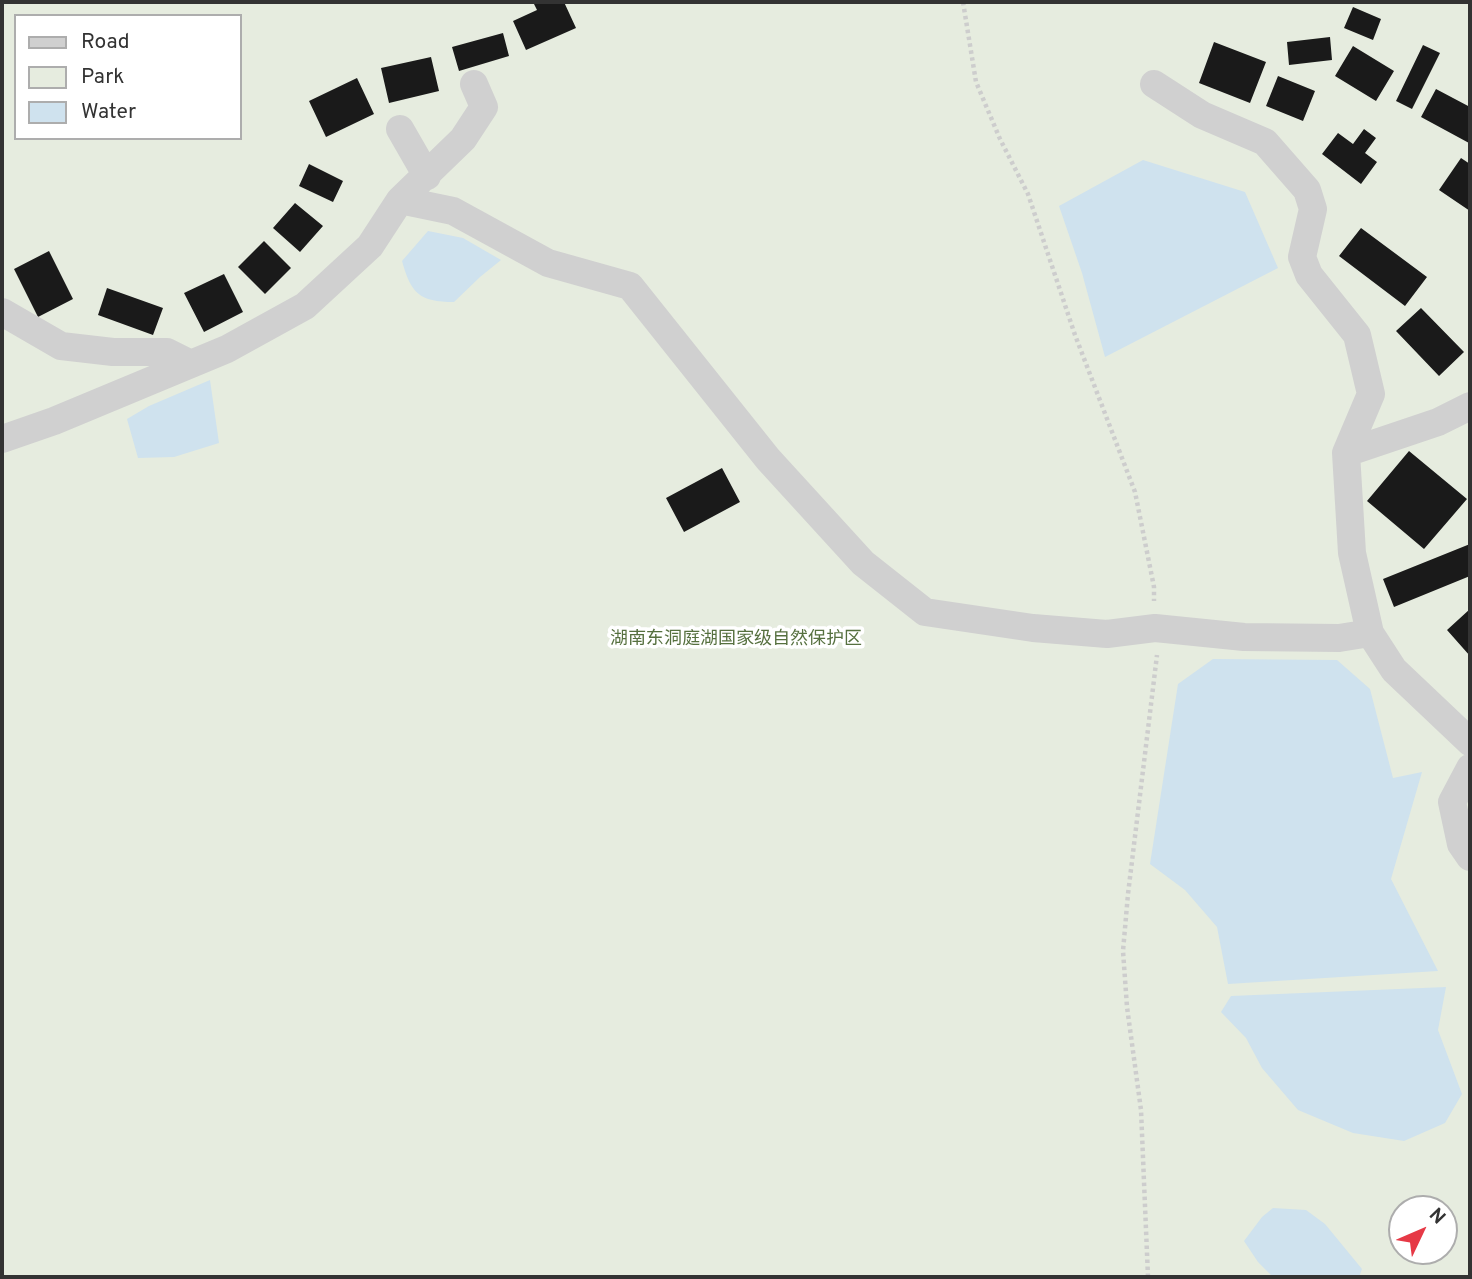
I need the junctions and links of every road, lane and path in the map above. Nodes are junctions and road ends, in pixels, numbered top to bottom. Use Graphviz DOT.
graph roads {
  1 [pos="474,84"];
  2 [pos="1154,84"];
  3 [pos="400,129"];
  4 [pos="427,176"];
  5 [pos="400,200"];
  6 [pos="2,312"];
  7 [pos="191,364"];
  8 [pos="1470,406"];
  9 [pos="2,439"];
  10 [pos="1346,453"];
  11 [pos="1370,633"];
  12 [pos="1470,742"];
  13 [pos="1470,768"];
  14 [pos="1470,857"];
  1 -- 4 [label="street"];
  2 -- 10 [label="street"];
  3 -- 4 [label="street"];
  4 -- 5 [label="street"];
  5 -- 7 [label="street"];
  5 -- 11 [label="street"];
  6 -- 7 [label="street"];
  7 -- 9 [label="street"];
  8 -- 10 [label="street"];
  10 -- 11 [label="street"];
  11 -- 12 [label="street"];
  13 -- 14 [label="street"];
}
